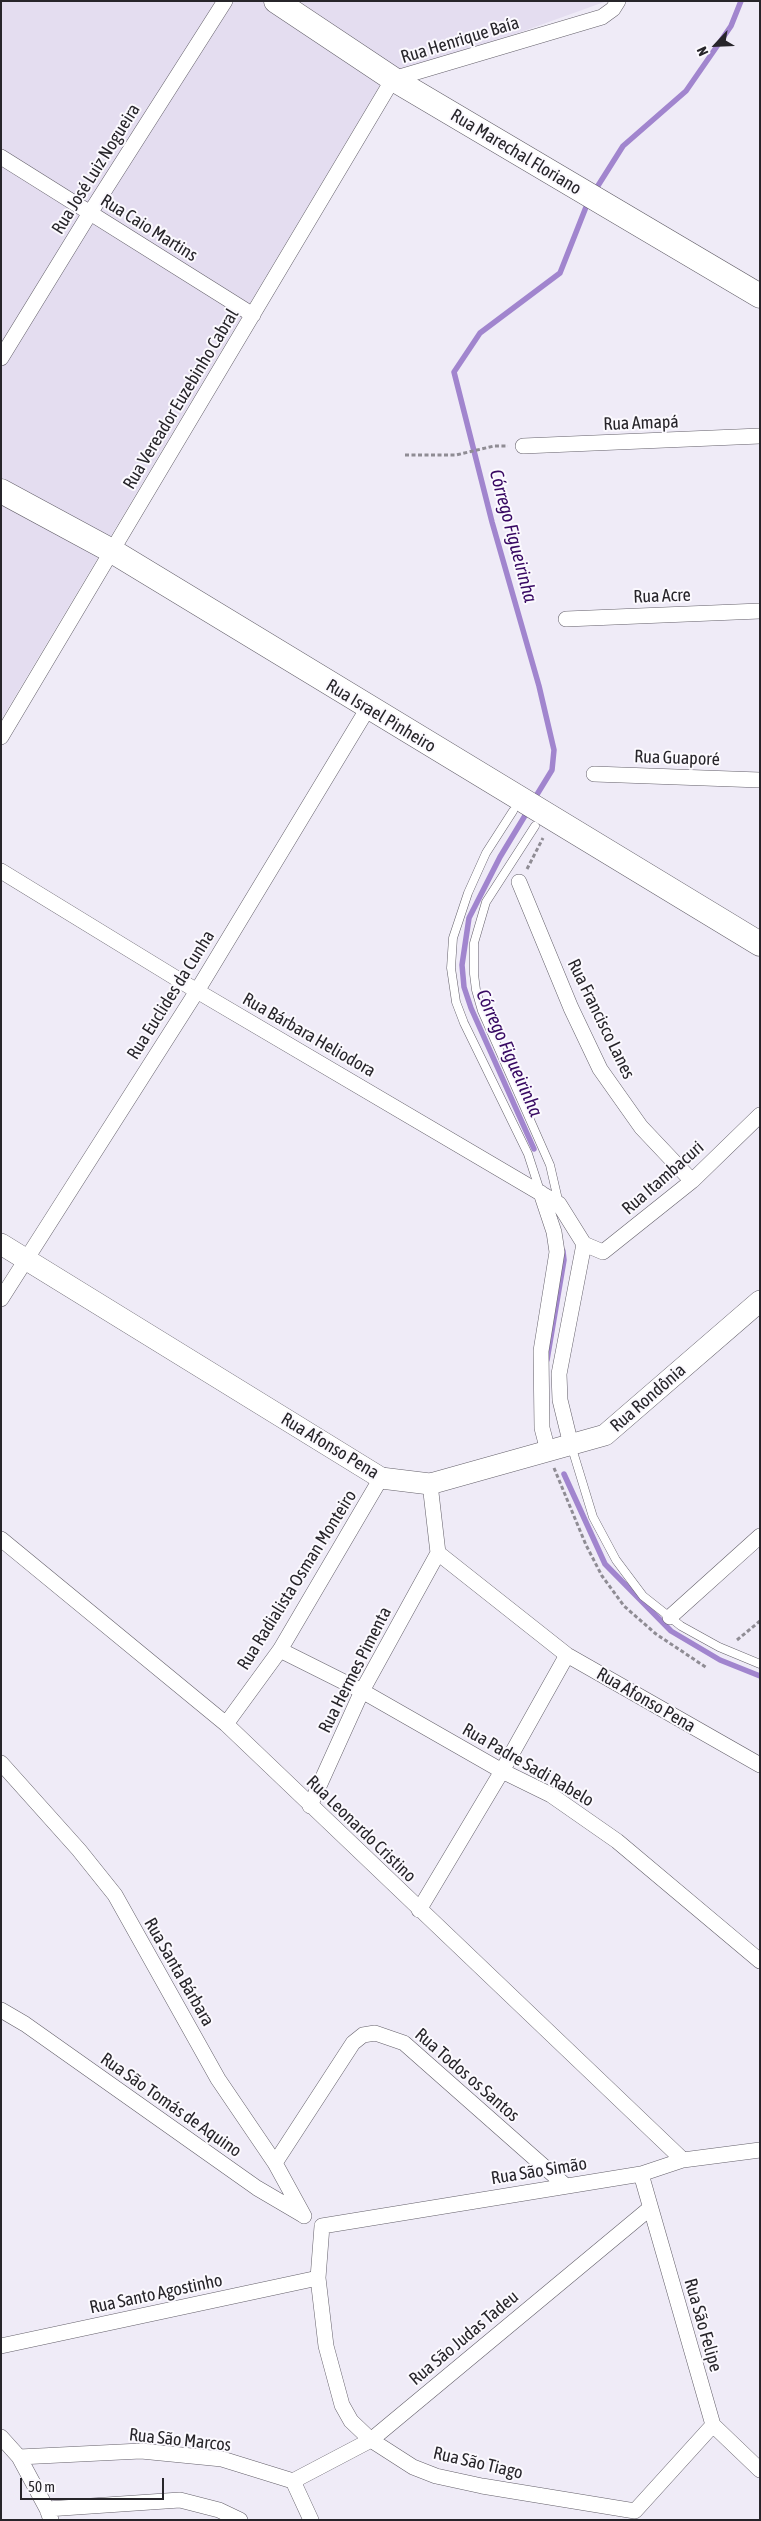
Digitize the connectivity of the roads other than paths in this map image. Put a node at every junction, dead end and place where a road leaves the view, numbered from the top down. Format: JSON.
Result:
{"nodes":[{"id":1,"x":224,"y":1,"type":"edge"},
{"id":2,"x":276,"y":1,"type":"edge"},
{"id":3,"x":618,"y":1,"type":"edge"},
{"id":4,"x":393,"y":79,"type":"junction"},
{"id":5,"x":1,"y":157,"type":"edge"},
{"id":6,"x":90,"y":213,"type":"junction"},
{"id":7,"x":760,"y":296,"type":"edge"},
{"id":8,"x":253,"y":315,"type":"junction"},
{"id":9,"x":1,"y":358,"type":"edge"},
{"id":10,"x":760,"y":436,"type":"edge"},
{"id":11,"x":523,"y":446,"type":"dead end"},
{"id":12,"x":1,"y":491,"type":"edge"},
{"id":13,"x":112,"y":551,"type":"junction"},
{"id":14,"x":760,"y":611,"type":"edge"},
{"id":15,"x":566,"y":619,"type":"dead end"},
{"id":16,"x":368,"y":708,"type":"junction"},
{"id":17,"x":1,"y":737,"type":"edge"},
{"id":18,"x":594,"y":774,"type":"dead end"},
{"id":19,"x":760,"y":780,"type":"edge"},
{"id":20,"x":513,"y":811,"type":"dead end"},
{"id":21,"x":544,"y":828,"type":"junction"},
{"id":22,"x":1,"y":871,"type":"edge"},
{"id":23,"x":519,"y":882,"type":"road end"},
{"id":24,"x":760,"y":944,"type":"edge"},
{"id":25,"x":196,"y":991,"type":"junction"},
{"id":26,"x":760,"y":1115,"type":"edge"},
{"id":27,"x":692,"y":1181,"type":"junction"},
{"id":28,"x":541,"y":1193,"type":"junction"},
{"id":29,"x":559,"y":1204,"type":"junction"},
{"id":30,"x":1,"y":1244,"type":"edge"},
{"id":31,"x":584,"y":1244,"type":"junction"},
{"id":32,"x":26,"y":1259,"type":"junction"},
{"id":33,"x":1,"y":1299,"type":"edge"},
{"id":34,"x":760,"y":1301,"type":"edge"},
{"id":35,"x":570,"y":1446,"type":"junction"},
{"id":36,"x":548,"y":1451,"type":"junction"},
{"id":37,"x":381,"y":1478,"type":"junction"},
{"id":38,"x":430,"y":1484,"type":"junction"},
{"id":39,"x":760,"y":1536,"type":"edge"},
{"id":40,"x":1,"y":1539,"type":"edge"},
{"id":41,"x":438,"y":1553,"type":"junction"},
{"id":42,"x":670,"y":1617,"type":"junction"},
{"id":43,"x":280,"y":1650,"type":"junction"},
{"id":44,"x":567,"y":1655,"type":"junction"},
{"id":45,"x":760,"y":1664,"type":"edge"},
{"id":46,"x":362,"y":1691,"type":"junction"},
{"id":47,"x":226,"y":1724,"type":"junction"},
{"id":48,"x":1,"y":1763,"type":"edge"},
{"id":49,"x":760,"y":1765,"type":"edge"},
{"id":50,"x":502,"y":1771,"type":"junction"},
{"id":51,"x":310,"y":1806,"type":"junction"},
{"id":52,"x":419,"y":1910,"type":"junction"},
{"id":53,"x":760,"y":1961,"type":"edge"},
{"id":54,"x":1,"y":2010,"type":"edge"},
{"id":55,"x":760,"y":2150,"type":"edge"},
{"id":56,"x":683,"y":2160,"type":"junction"},
{"id":57,"x":275,"y":2163,"type":"junction"},
{"id":58,"x":641,"y":2174,"type":"junction"},
{"id":59,"x":566,"y":2186,"type":"junction"},
{"id":60,"x":650,"y":2209,"type":"junction"},
{"id":61,"x":304,"y":2216,"type":"junction"},
{"id":62,"x":322,"y":2226,"type":"junction"},
{"id":63,"x":318,"y":2278,"type":"junction"},
{"id":64,"x":1,"y":2346,"type":"edge"},
{"id":65,"x":713,"y":2424,"type":"junction"},
{"id":66,"x":1,"y":2437,"type":"edge"},
{"id":67,"x":371,"y":2440,"type":"junction"},
{"id":68,"x":19,"y":2457,"type":"junction"},
{"id":69,"x":760,"y":2470,"type":"edge"},
{"id":70,"x":293,"y":2481,"type":"junction"},
{"id":71,"x":49,"y":2514,"type":"edge"},
{"id":72,"x":633,"y":2516,"type":"edge"},
{"id":73,"x":240,"y":2520,"type":"edge"},
{"id":74,"x":311,"y":2520,"type":"edge"}],
"edges":[{"from":1,"to":6,"type":"street","name":"Rua José Luiz Nogueira"},
{"from":2,"to":4,"type":"main road","name":"Rua Marechal Floriano"},
{"from":3,"to":4,"type":"street","name":"Rua Henrique Baía"},
{"from":4,"to":7,"type":"main road","name":"Rua Marechal Floriano"},
{"from":4,"to":8,"type":"street","name":"Rua Vereador Euzebinho Cabral"},
{"from":5,"to":6,"type":"street","name":"Rua Caio Martins"},
{"from":6,"to":8,"type":"street","name":"Rua Caio Martins"},
{"from":6,"to":9,"type":"street","name":"Rua José Luiz Nogueira"},
{"from":8,"to":13,"type":"street","name":"Rua Vereador Euzebinho Cabral"},
{"from":10,"to":11,"type":"street","name":"Rua Amapá"},
{"from":12,"to":13,"type":"main road","name":"Rua Israel Pinheiro"},
{"from":13,"to":16,"type":"main road","name":"Rua Israel Pinheiro"},
{"from":13,"to":17,"type":"street","name":"Rua Vereador Euzebinho Cabral"},
{"from":14,"to":15,"type":"street","name":"Rua Acre"},
{"from":16,"to":21,"type":"main road","name":"Rua Israel Pinheiro"},
{"from":16,"to":25,"type":"street","name":"Rua Euclides da Cunha"},
{"from":18,"to":19,"type":"street","name":"Rua Guaporé"},
{"from":20,"to":28,"type":"lane"},
{"from":21,"to":24,"type":"main road","name":"Rua Israel Pinheiro"},
{"from":21,"to":29,"type":"lane"},
{"from":22,"to":25,"type":"street","name":"Rua Bárbara Heliodora"},
{"from":23,"to":27,"type":"street","name":"Rua Francisco Lanes"},
{"from":25,"to":28,"type":"street","name":"Rua Bárbara Heliodora"},
{"from":25,"to":32,"type":"street","name":"Rua Euclides da Cunha"},
{"from":26,"to":27,"type":"street","name":"Rua Itambacuri"},
{"from":27,"to":31,"type":"street","name":"Rua Itambacuri"},
{"from":28,"to":29,"type":"street","name":"Rua Bárbara Heliodora"},
{"from":28,"to":36,"type":"street"},
{"from":29,"to":31,"type":"street","name":"Rua Bárbara Heliodora"},
{"from":30,"to":32,"type":"street","name":"Rua Afonso Pena"},
{"from":31,"to":35,"type":"street"},
{"from":32,"to":33,"type":"street","name":"Rua Euclides da Cunha"},
{"from":32,"to":37,"type":"street","name":"Rua Afonso Pena"},
{"from":34,"to":35,"type":"street","name":"Rua Rondônia"},
{"from":35,"to":36,"type":"street","name":"Rua Rondônia"},
{"from":35,"to":42,"type":"lane"},
{"from":36,"to":38,"type":"street","name":"Rua Rondônia"},
{"from":37,"to":38,"type":"street","name":"Rua Afonso Pena"},
{"from":37,"to":43,"type":"street","name":"Rua Radialista Osman Monteiro"},
{"from":38,"to":41,"type":"street"},
{"from":39,"to":42,"type":"street"},
{"from":40,"to":47,"type":"street","name":"Rua Leonardo Cristino"},
{"from":41,"to":44,"type":"street","name":"Rua Afonso Pena"},
{"from":41,"to":46,"type":"street","name":"Rua Hermes Pimenta"},
{"from":42,"to":45,"type":"lane"},
{"from":43,"to":46,"type":"street","name":"Rua Padre Sadi Rabelo"},
{"from":43,"to":47,"type":"street","name":"Rua Radialista Osman Monteiro"},
{"from":44,"to":49,"type":"street","name":"Rua Afonso Pena"},
{"from":44,"to":50,"type":"street"},
{"from":46,"to":50,"type":"street","name":"Rua Padre Sadi Rabelo"},
{"from":46,"to":51,"type":"street","name":"Rua Hermes Pimenta"},
{"from":47,"to":51,"type":"street","name":"Rua Leonardo Cristino"},
{"from":48,"to":57,"type":"street","name":"Rua Santa Bárbara"},
{"from":50,"to":52,"type":"street"},
{"from":50,"to":53,"type":"street","name":"Rua Padre Sadi Rabelo"},
{"from":51,"to":52,"type":"street","name":"Rua Leonardo Cristino"},
{"from":52,"to":56,"type":"street","name":"Rua Leonardo Cristino"},
{"from":54,"to":61,"type":"street","name":"Rua São Tomás de Aquino"},
{"from":55,"to":56,"type":"street","name":"Rua São Simão"},
{"from":56,"to":58,"type":"street","name":"Rua São Simão"},
{"from":57,"to":59,"type":"street","name":"Rua Todos os Santos"},
{"from":57,"to":61,"type":"street","name":"Rua Santa Bárbara"},
{"from":58,"to":59,"type":"street","name":"Rua São Simão"},
{"from":58,"to":60,"type":"street","name":"Rua São Felipe"},
{"from":59,"to":62,"type":"street","name":"Rua São Simão"},
{"from":60,"to":65,"type":"street","name":"Rua São Felipe"},
{"from":60,"to":67,"type":"street","name":"Rua São Judas Tadeu"},
{"from":61,"to":62,"type":"street","name":"Rua São Tomás de Aquino"},
{"from":62,"to":63,"type":"street","name":"Rua São Tiago"},
{"from":63,"to":64,"type":"street","name":"Rua Santo Agostinho"},
{"from":63,"to":67,"type":"street","name":"Rua São Tiago"},
{"from":65,"to":69,"type":"street","name":"Rua São Felipe"},
{"from":65,"to":72,"type":"street","name":"Rua São Tiago"},
{"from":66,"to":68,"type":"street"},
{"from":67,"to":70,"type":"street","name":"Rua São Judas Tadeu"},
{"from":67,"to":72,"type":"street","name":"Rua São Tiago"},
{"from":68,"to":70,"type":"street","name":"Rua São Marcos"},
{"from":68,"to":71,"type":"street"},
{"from":70,"to":74,"type":"street"},
{"from":71,"to":73,"type":"street"}]}
